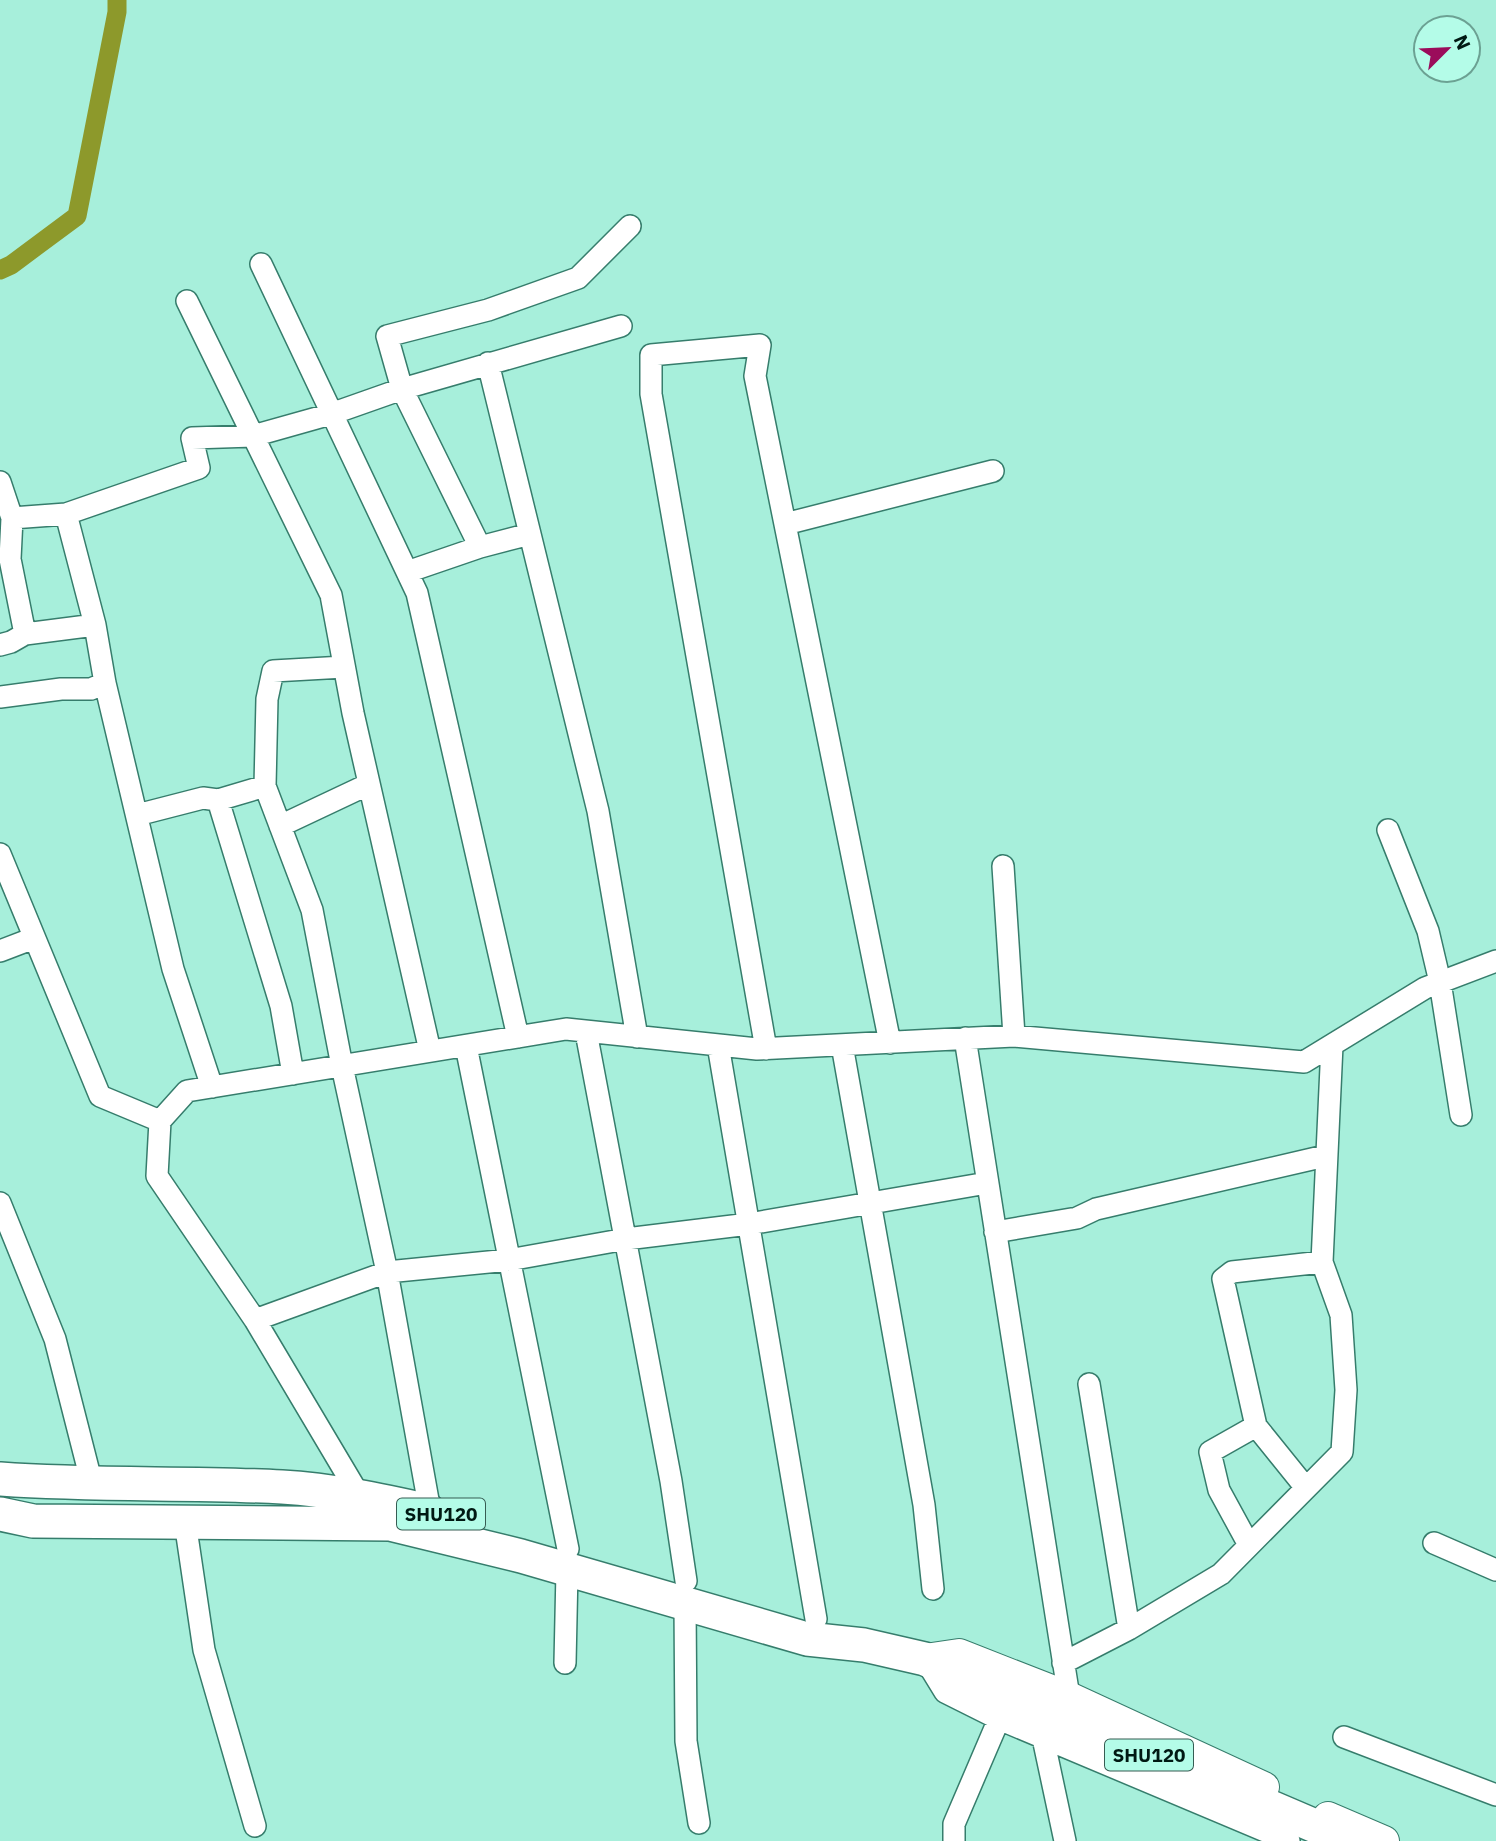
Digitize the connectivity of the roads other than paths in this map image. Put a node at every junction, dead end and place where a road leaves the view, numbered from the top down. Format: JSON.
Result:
{"nodes":[{"id":1,"x":630,"y":226,"type":"dead end"},
{"id":2,"x":261,"y":264,"type":"dead end"},
{"id":3,"x":187,"y":301,"type":"dead end"},
{"id":4,"x":621,"y":326,"type":"dead end"},
{"id":5,"x":488,"y":363,"type":"junction"},
{"id":6,"x":402,"y":389,"type":"junction"},
{"id":7,"x":331,"y":414,"type":"junction"},
{"id":8,"x":253,"y":436,"type":"junction"},
{"id":9,"x":993,"y":471,"type":"dead end"},
{"id":10,"x":0,"y":482,"type":"edge"},
{"id":11,"x":66,"y":514,"type":"junction"},
{"id":12,"x":12,"y":518,"type":"junction"},
{"id":13,"x":785,"y":524,"type":"junction"},
{"id":14,"x":530,"y":534,"type":"junction"},
{"id":15,"x":480,"y":547,"type":"junction"},
{"id":16,"x":407,"y":572,"type":"junction"},
{"id":17,"x":95,"y":625,"type":"junction"},
{"id":18,"x":25,"y":634,"type":"junction"},
{"id":19,"x":0,"y":645,"type":"edge"},
{"id":20,"x":345,"y":667,"type":"junction"},
{"id":21,"x":105,"y":683,"type":"junction"},
{"id":22,"x":0,"y":697,"type":"edge"},
{"id":23,"x":369,"y":784,"type":"junction"},
{"id":24,"x":265,"y":786,"type":"junction"},
{"id":25,"x":218,"y":800,"type":"junction"},
{"id":26,"x":136,"y":815,"type":"junction"},
{"id":27,"x":280,"y":826,"type":"junction"},
{"id":28,"x":1388,"y":830,"type":"dead end"},
{"id":29,"x":0,"y":856,"type":"edge"},
{"id":30,"x":1003,"y":866,"type":"dead end"},
{"id":31,"x":34,"y":938,"type":"junction"},
{"id":32,"x":0,"y":951,"type":"edge"},
{"id":33,"x":1496,"y":961,"type":"edge"},
{"id":34,"x":1440,"y":982,"type":"junction"},
{"id":35,"x":586,"y":1032,"type":"junction"},
{"id":36,"x":1014,"y":1036,"type":"junction"},
{"id":37,"x":517,"y":1037,"type":"junction"},
{"id":38,"x":638,"y":1037,"type":"junction"},
{"id":39,"x":965,"y":1038,"type":"junction"},
{"id":40,"x":890,"y":1043,"type":"junction"},
{"id":41,"x":718,"y":1045,"type":"junction"},
{"id":42,"x":842,"y":1045,"type":"junction"},
{"id":43,"x":1332,"y":1045,"type":"junction"},
{"id":44,"x":466,"y":1046,"type":"junction"},
{"id":45,"x":766,"y":1049,"type":"junction"},
{"id":46,"x":430,"y":1051,"type":"junction"},
{"id":47,"x":342,"y":1066,"type":"junction"},
{"id":48,"x":293,"y":1074,"type":"junction"},
{"id":49,"x":212,"y":1087,"type":"junction"},
{"id":50,"x":1461,"y":1115,"type":"dead end"},
{"id":51,"x":160,"y":1121,"type":"junction"},
{"id":52,"x":1325,"y":1156,"type":"junction"},
{"id":53,"x":988,"y":1183,"type":"junction"},
{"id":54,"x":0,"y":1203,"type":"edge"},
{"id":55,"x":870,"y":1204,"type":"junction"},
{"id":56,"x":749,"y":1224,"type":"junction"},
{"id":57,"x":995,"y":1232,"type":"junction"},
{"id":58,"x":626,"y":1238,"type":"junction"},
{"id":59,"x":509,"y":1260,"type":"junction"},
{"id":60,"x":1322,"y":1262,"type":"junction"},
{"id":61,"x":387,"y":1272,"type":"junction"},
{"id":62,"x":255,"y":1320,"type":"junction"},
{"id":63,"x":1089,"y":1384,"type":"dead end"},
{"id":64,"x":1256,"y":1426,"type":"junction"},
{"id":65,"x":0,"y":1479,"type":"edge"},
{"id":66,"x":92,"y":1484,"type":"junction"},
{"id":67,"x":1306,"y":1488,"type":"junction"},
{"id":68,"x":359,"y":1495,"type":"junction"},
{"id":69,"x":430,"y":1511,"type":"junction"},
{"id":70,"x":0,"y":1514,"type":"edge"},
{"id":71,"x":185,"y":1522,"type":"junction"},
{"id":72,"x":1434,"y":1543,"type":"dead end"},
{"id":73,"x":1249,"y":1545,"type":"junction"},
{"id":74,"x":568,"y":1560,"type":"junction"},
{"id":75,"x":1496,"y":1570,"type":"edge"},
{"id":76,"x":933,"y":1589,"type":"dead end"},
{"id":77,"x":686,"y":1592,"type":"junction"},
{"id":78,"x":816,"y":1619,"type":"junction"},
{"id":79,"x":1129,"y":1629,"type":"junction"},
{"id":80,"x":864,"y":1645,"type":"junction"},
{"id":81,"x":565,"y":1663,"type":"dead end"},
{"id":82,"x":1063,"y":1663,"type":"junction"},
{"id":83,"x":936,"y":1664,"type":"junction"},
{"id":84,"x":1069,"y":1696,"type":"junction"},
{"id":85,"x":999,"y":1719,"type":"junction"},
{"id":86,"x":1344,"y":1737,"type":"dead end"},
{"id":87,"x":1043,"y":1738,"type":"junction"},
{"id":88,"x":1496,"y":1795,"type":"edge"},
{"id":89,"x":699,"y":1823,"type":"dead end"},
{"id":90,"x":255,"y":1826,"type":"dead end"},
{"id":91,"x":954,"y":1841,"type":"edge"},
{"id":92,"x":1065,"y":1841,"type":"edge"},
{"id":93,"x":1289,"y":1841,"type":"edge"},
{"id":94,"x":1350,"y":1841,"type":"edge"},
{"id":95,"x":1384,"y":1841,"type":"edge"}],
"edges":[{"from":1,"to":6,"type":"street"},
{"from":2,"to":7,"type":"street"},
{"from":3,"to":8,"type":"street"},
{"from":4,"to":5,"type":"street"},
{"from":5,"to":6,"type":"street"},
{"from":5,"to":14,"type":"street"},
{"from":6,"to":7,"type":"street"},
{"from":6,"to":15,"type":"street"},
{"from":7,"to":8,"type":"street"},
{"from":7,"to":16,"type":"street"},
{"from":8,"to":11,"type":"street"},
{"from":8,"to":20,"type":"street"},
{"from":9,"to":13,"type":"street"},
{"from":10,"to":12,"type":"street"},
{"from":11,"to":12,"type":"street"},
{"from":11,"to":17,"type":"street"},
{"from":12,"to":18,"type":"street"},
{"from":13,"to":40,"type":"street"},
{"from":13,"to":45,"type":"street"},
{"from":14,"to":15,"type":"street"},
{"from":14,"to":38,"type":"street"},
{"from":15,"to":16,"type":"street"},
{"from":16,"to":37,"type":"street"},
{"from":17,"to":18,"type":"street"},
{"from":17,"to":21,"type":"street"},
{"from":18,"to":19,"type":"street"},
{"from":20,"to":23,"type":"street"},
{"from":20,"to":24,"type":"street"},
{"from":21,"to":22,"type":"street"},
{"from":21,"to":26,"type":"street"},
{"from":23,"to":27,"type":"street"},
{"from":23,"to":46,"type":"street"},
{"from":24,"to":25,"type":"street"},
{"from":24,"to":27,"type":"street"},
{"from":25,"to":26,"type":"street"},
{"from":25,"to":48,"type":"street"},
{"from":26,"to":49,"type":"street"},
{"from":27,"to":47,"type":"street"},
{"from":28,"to":34,"type":"street"},
{"from":29,"to":31,"type":"street"},
{"from":30,"to":36,"type":"street"},
{"from":31,"to":32,"type":"street"},
{"from":31,"to":51,"type":"street"},
{"from":33,"to":34,"type":"street"},
{"from":34,"to":43,"type":"street"},
{"from":34,"to":50,"type":"street"},
{"from":35,"to":37,"type":"street"},
{"from":35,"to":38,"type":"street"},
{"from":35,"to":58,"type":"street"},
{"from":36,"to":39,"type":"street"},
{"from":36,"to":43,"type":"street"},
{"from":37,"to":44,"type":"street"},
{"from":38,"to":41,"type":"street"},
{"from":39,"to":40,"type":"street"},
{"from":39,"to":53,"type":"street"},
{"from":40,"to":42,"type":"street"},
{"from":41,"to":45,"type":"street"},
{"from":41,"to":56,"type":"street"},
{"from":42,"to":45,"type":"street"},
{"from":42,"to":55,"type":"street"},
{"from":43,"to":52,"type":"street"},
{"from":44,"to":46,"type":"street"},
{"from":44,"to":59,"type":"street"},
{"from":46,"to":47,"type":"street"},
{"from":47,"to":48,"type":"street"},
{"from":47,"to":61,"type":"street"},
{"from":48,"to":49,"type":"street"},
{"from":49,"to":51,"type":"street"},
{"from":51,"to":62,"type":"street"},
{"from":52,"to":57,"type":"street"},
{"from":52,"to":60,"type":"street"},
{"from":53,"to":55,"type":"street"},
{"from":53,"to":57,"type":"street"},
{"from":54,"to":66,"type":"street"},
{"from":55,"to":56,"type":"street"},
{"from":55,"to":76,"type":"street"},
{"from":56,"to":58,"type":"street"},
{"from":56,"to":78,"type":"street"},
{"from":57,"to":82,"type":"street"},
{"from":58,"to":59,"type":"street"},
{"from":58,"to":77,"type":"street"},
{"from":59,"to":61,"type":"street"},
{"from":59,"to":74,"type":"street"},
{"from":60,"to":64,"type":"street"},
{"from":60,"to":67,"type":"street"},
{"from":61,"to":62,"type":"street"},
{"from":61,"to":69,"type":"street"},
{"from":62,"to":68,"type":"street"},
{"from":63,"to":79,"type":"street"},
{"from":64,"to":67,"type":"street"},
{"from":64,"to":73,"type":"street"},
{"from":65,"to":66,"type":"main road","number":"SHU120"},
{"from":66,"to":68,"type":"main road","number":"SHU120"},
{"from":67,"to":73,"type":"street"},
{"from":68,"to":69,"type":"main road","number":"SHU120"},
{"from":69,"to":74,"type":"main road","number":"SHU120"},
{"from":70,"to":71,"type":"main road"},
{"from":71,"to":74,"type":"main road"},
{"from":71,"to":90,"type":"street"},
{"from":72,"to":75,"type":"street"},
{"from":73,"to":79,"type":"street"},
{"from":74,"to":77,"type":"main road","number":"SHU120"},
{"from":74,"to":81,"type":"street"},
{"from":77,"to":78,"type":"main road","number":"SHU120"},
{"from":77,"to":80,"type":"main road"},
{"from":77,"to":89,"type":"street"},
{"from":78,"to":80,"type":"main road","number":"SHU120"},
{"from":79,"to":82,"type":"street"},
{"from":80,"to":83,"type":"main road","number":"SHU120"},
{"from":82,"to":84,"type":"street"},
{"from":83,"to":84,"type":"street","number":"SHU120"},
{"from":83,"to":85,"type":"street"},
{"from":83,"to":94,"type":"main road","number":"SHU120"},
{"from":84,"to":95,"type":"street","number":"SHU120"},
{"from":85,"to":87,"type":"street"},
{"from":85,"to":91,"type":"street"},
{"from":86,"to":88,"type":"street"},
{"from":87,"to":92,"type":"street"},
{"from":87,"to":93,"type":"street"}]}
